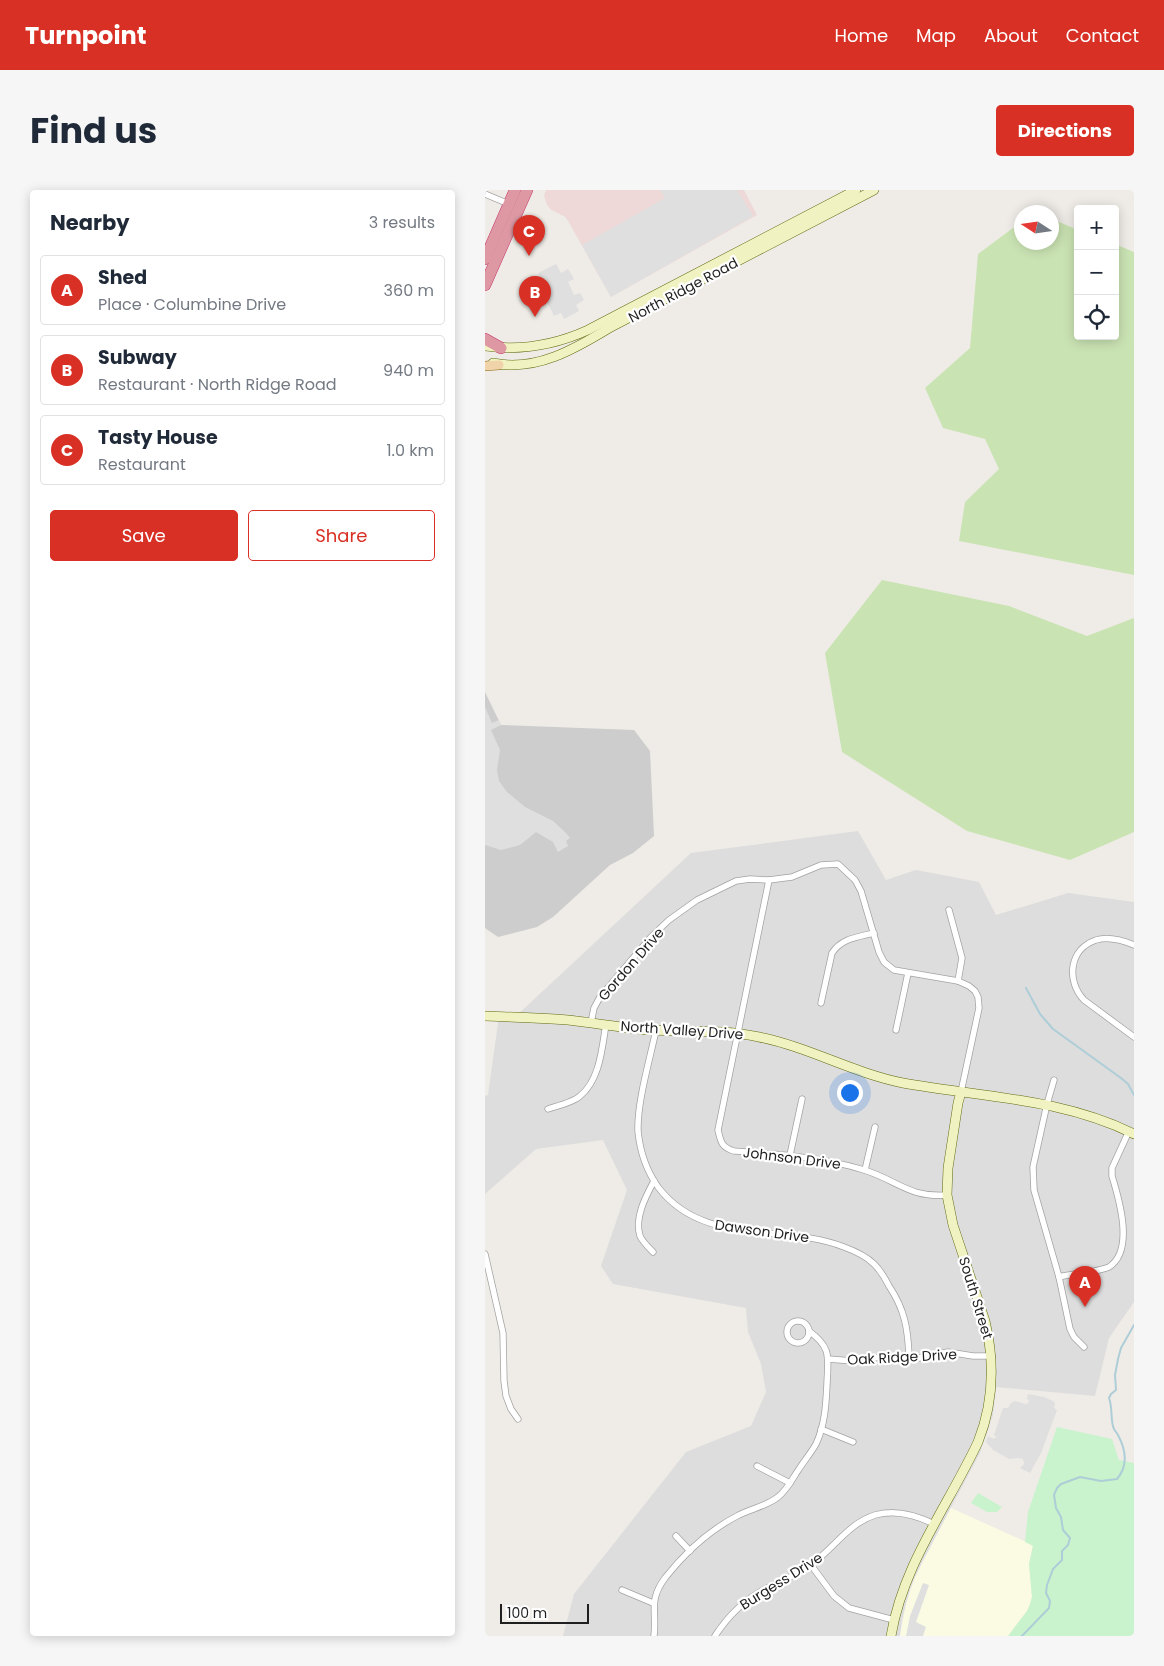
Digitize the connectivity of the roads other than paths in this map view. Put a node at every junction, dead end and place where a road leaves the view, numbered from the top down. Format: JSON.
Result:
{"nodes":[{"id":1,"x":515,"y":190,"type":"edge"},
{"id":2,"x":527,"y":190,"type":"edge"},
{"id":3,"x":856,"y":190,"type":"edge"},
{"id":4,"x":873,"y":190,"type":"edge"},
{"id":5,"x":485,"y":194,"type":"edge"},
{"id":6,"x":509,"y":204,"type":"junction"},
{"id":7,"x":485,"y":259,"type":"edge"},
{"id":8,"x":485,"y":285,"type":"edge"},
{"id":9,"x":485,"y":339,"type":"edge"},
{"id":10,"x":485,"y":346,"type":"edge"},
{"id":11,"x":501,"y":348,"type":"junction"},
{"id":12,"x":485,"y":362,"type":"edge"},
{"id":13,"x":499,"y":364,"type":"junction"},
{"id":14,"x":485,"y":366,"type":"edge"},
{"id":15,"x":769,"y":880,"type":"junction"},
{"id":16,"x":949,"y":910,"type":"dead end"},
{"id":17,"x":874,"y":933,"type":"junction"},
{"id":18,"x":1134,"y":945,"type":"edge"},
{"id":19,"x":908,"y":973,"type":"junction"},
{"id":20,"x":957,"y":981,"type":"junction"},
{"id":21,"x":821,"y":1003,"type":"dead end"},
{"id":22,"x":485,"y":1016,"type":"edge"},
{"id":23,"x":591,"y":1023,"type":"junction"},
{"id":24,"x":606,"y":1024,"type":"junction"},
{"id":25,"x":656,"y":1030,"type":"junction"},
{"id":26,"x":896,"y":1030,"type":"dead end"},
{"id":27,"x":738,"y":1033,"type":"junction"},
{"id":28,"x":1134,"y":1037,"type":"edge"},
{"id":29,"x":1054,"y":1080,"type":"dead end"},
{"id":30,"x":961,"y":1092,"type":"junction"},
{"id":31,"x":802,"y":1099,"type":"dead end"},
{"id":32,"x":1047,"y":1104,"type":"junction"},
{"id":33,"x":548,"y":1109,"type":"dead end"},
{"id":34,"x":875,"y":1126,"type":"dead end"},
{"id":35,"x":1132,"y":1132,"type":"edge"},
{"id":36,"x":790,"y":1156,"type":"junction"},
{"id":37,"x":865,"y":1170,"type":"junction"},
{"id":38,"x":654,"y":1181,"type":"junction"},
{"id":39,"x":947,"y":1195,"type":"junction"},
{"id":40,"x":653,"y":1252,"type":"dead end"},
{"id":41,"x":485,"y":1254,"type":"edge"},
{"id":42,"x":1059,"y":1277,"type":"junction"},
{"id":43,"x":809,"y":1331,"type":"dead end"},
{"id":44,"x":1084,"y":1346,"type":"dead end"},
{"id":45,"x":992,"y":1356,"type":"junction"},
{"id":46,"x":909,"y":1358,"type":"junction"},
{"id":47,"x":828,"y":1359,"type":"junction"},
{"id":48,"x":518,"y":1419,"type":"dead end"},
{"id":49,"x":821,"y":1429,"type":"junction"},
{"id":50,"x":853,"y":1442,"type":"dead end"},
{"id":51,"x":757,"y":1466,"type":"dead end"},
{"id":52,"x":790,"y":1483,"type":"junction"},
{"id":53,"x":934,"y":1524,"type":"junction"},
{"id":54,"x":676,"y":1536,"type":"dead end"},
{"id":55,"x":690,"y":1551,"type":"junction"},
{"id":56,"x":811,"y":1565,"type":"junction"},
{"id":57,"x":622,"y":1590,"type":"dead end"},
{"id":58,"x":653,"y":1603,"type":"junction"},
{"id":59,"x":894,"y":1620,"type":"junction"},
{"id":60,"x":654,"y":1636,"type":"edge"},
{"id":61,"x":715,"y":1636,"type":"edge"},
{"id":62,"x":891,"y":1636,"type":"edge"}],
"edges":[{"from":1,"to":6,"type":"highway"},
{"from":2,"to":8,"type":"highway"},
{"from":3,"to":11,"type":"street","name":"North Ridge Road"},
{"from":4,"to":13,"type":"street","name":"North Ridge Road"},
{"from":5,"to":6,"type":"street"},
{"from":6,"to":7,"type":"highway"},
{"from":9,"to":11,"type":"highway"},
{"from":10,"to":11,"type":"street","name":"North Ridge Road"},
{"from":12,"to":13,"type":"street","name":"North Ridge Road"},
{"from":13,"to":14,"type":"main road"},
{"from":15,"to":17,"type":"street","name":"Gordon Drive"},
{"from":15,"to":23,"type":"street","name":"Gordon Drive"},
{"from":15,"to":27,"type":"street","name":"Johnson Drive"},
{"from":16,"to":20,"type":"street"},
{"from":17,"to":19,"type":"street","name":"Gordon Drive"},
{"from":17,"to":21,"type":"street"},
{"from":18,"to":28,"type":"street"},
{"from":19,"to":20,"type":"street","name":"Gordon Drive"},
{"from":19,"to":26,"type":"street"},
{"from":20,"to":30,"type":"street","name":"Gordon Drive"},
{"from":22,"to":23,"type":"street","name":"North Valley Drive"},
{"from":23,"to":24,"type":"street","name":"North Valley Drive"},
{"from":24,"to":25,"type":"street","name":"North Valley Drive"},
{"from":24,"to":33,"type":"street"},
{"from":25,"to":27,"type":"street","name":"North Valley Drive"},
{"from":25,"to":38,"type":"street","name":"Dawson Drive"},
{"from":27,"to":30,"type":"street","name":"North Valley Drive"},
{"from":27,"to":36,"type":"street","name":"Johnson Drive"},
{"from":29,"to":32,"type":"street"},
{"from":30,"to":32,"type":"street","name":"North Valley Drive"},
{"from":30,"to":39,"type":"street","name":"South Street"},
{"from":31,"to":36,"type":"street"},
{"from":32,"to":35,"type":"street","name":"North Valley Drive"},
{"from":32,"to":42,"type":"street"},
{"from":34,"to":37,"type":"street"},
{"from":35,"to":42,"type":"street"},
{"from":36,"to":37,"type":"street","name":"Johnson Drive"},
{"from":37,"to":39,"type":"street","name":"Johnson Drive"},
{"from":38,"to":40,"type":"street"},
{"from":38,"to":46,"type":"street","name":"Dawson Drive"},
{"from":39,"to":45,"type":"street","name":"South Street"},
{"from":41,"to":48,"type":"street"},
{"from":42,"to":44,"type":"street"},
{"from":43,"to":47,"type":"street"},
{"from":45,"to":46,"type":"street","name":"Oak Ridge Drive"},
{"from":45,"to":53,"type":"street","name":"South Street"},
{"from":46,"to":47,"type":"street","name":"Oak Ridge Drive"},
{"from":47,"to":49,"type":"street","name":"Oak Ridge Drive"},
{"from":49,"to":50,"type":"street"},
{"from":49,"to":52,"type":"street","name":"Oak Ridge Drive"},
{"from":51,"to":52,"type":"street"},
{"from":52,"to":55,"type":"street","name":"Oak Ridge Drive"},
{"from":53,"to":56,"type":"street","name":"Burgess Drive"},
{"from":53,"to":59,"type":"street","name":"South Street"},
{"from":54,"to":55,"type":"street"},
{"from":55,"to":58,"type":"street","name":"Oak Ridge Drive"},
{"from":56,"to":59,"type":"street"},
{"from":56,"to":61,"type":"street","name":"Burgess Drive"},
{"from":57,"to":58,"type":"street"},
{"from":58,"to":60,"type":"street","name":"Oak Ridge Drive"},
{"from":59,"to":62,"type":"street","name":"South Street"}]}
